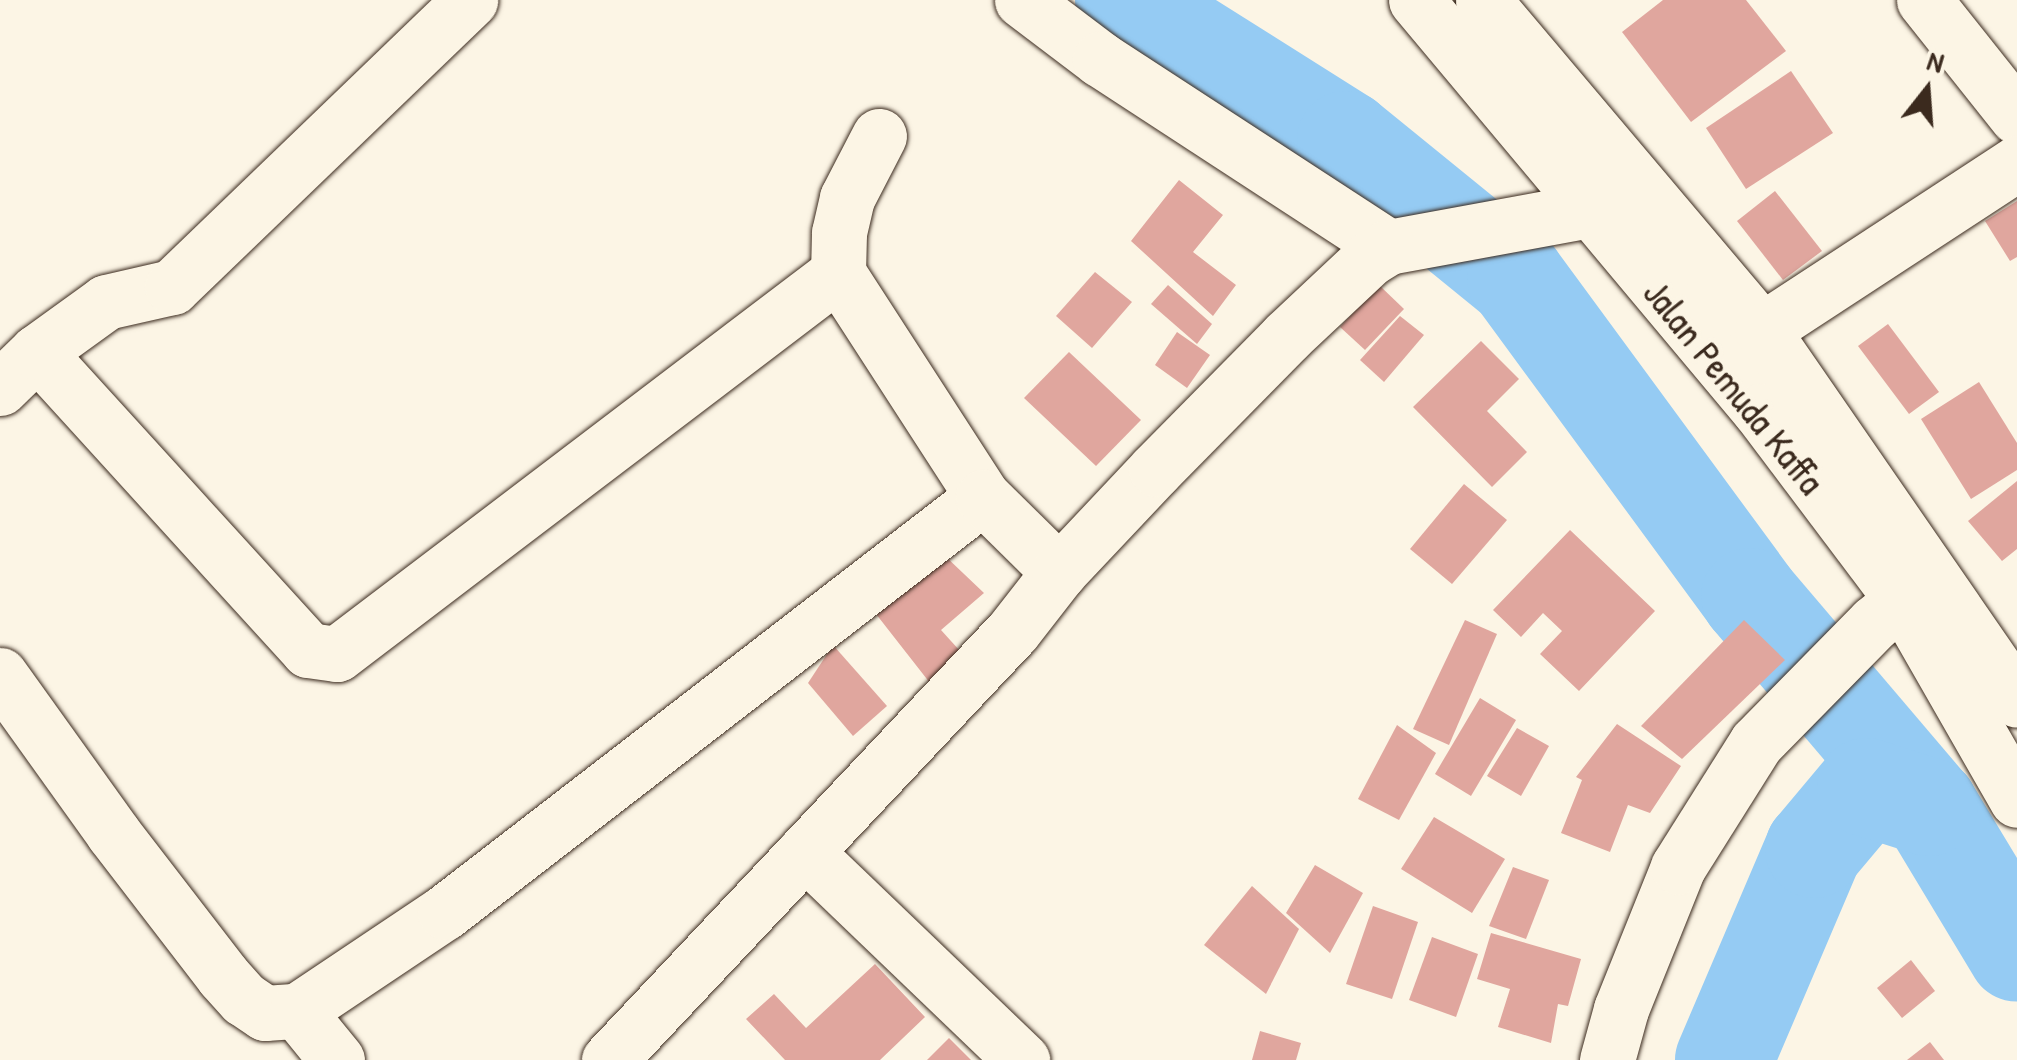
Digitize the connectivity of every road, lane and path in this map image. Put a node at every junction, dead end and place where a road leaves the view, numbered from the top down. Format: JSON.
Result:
{"nodes":[{"id":1,"x":470,"y":0,"type":"edge"},
{"id":2,"x":1022,"y":0,"type":"edge"},
{"id":3,"x":1416,"y":0,"type":"edge"},
{"id":4,"x":1483,"y":0,"type":"edge"},
{"id":5,"x":1924,"y":0,"type":"edge"},
{"id":6,"x":2017,"y":117,"type":"edge"},
{"id":7,"x":878,"y":136,"type":"dead end"},
{"id":8,"x":2017,"y":163,"type":"edge"},
{"id":9,"x":1588,"y":210,"type":"junction"},
{"id":10,"x":1400,"y":245,"type":"junction"},
{"id":11,"x":838,"y":273,"type":"junction"},
{"id":12,"x":1762,"y":330,"type":"junction"},
{"id":13,"x":19,"y":370,"type":"edge"},
{"id":14,"x":983,"y":496,"type":"junction"},
{"id":15,"x":1059,"y":572,"type":"junction"},
{"id":16,"x":1903,"y":600,"type":"junction"},
{"id":17,"x":0,"y":675,"type":"edge"},
{"id":18,"x":2017,"y":699,"type":"edge"},
{"id":19,"x":2017,"y":800,"type":"edge"},
{"id":20,"x":805,"y":852,"type":"junction"},
{"id":21,"x":297,"y":1011,"type":"junction"},
{"id":22,"x":337,"y":1060,"type":"edge"},
{"id":23,"x":609,"y":1060,"type":"edge"},
{"id":24,"x":1022,"y":1060,"type":"edge"},
{"id":25,"x":1607,"y":1060,"type":"edge"}],
"edges":[{"from":1,"to":13,"type":"main road"},
{"from":2,"to":10,"type":"main road"},
{"from":3,"to":9,"type":"main road","name":"Jalan Pemuda Kaffa"},
{"from":4,"to":12,"type":"main road","name":"Jalan Pemuda Kaffa"},
{"from":5,"to":6,"type":"main road"},
{"from":7,"to":11,"type":"main road"},
{"from":8,"to":12,"type":"main road"},
{"from":9,"to":10,"type":"main road"},
{"from":9,"to":16,"type":"main road","name":"Jalan Pemuda Kaffa"},
{"from":10,"to":15,"type":"main road"},
{"from":11,"to":13,"type":"main road"},
{"from":11,"to":14,"type":"main road"},
{"from":12,"to":16,"type":"main road","name":"Jalan Pemuda Kaffa"},
{"from":14,"to":15,"type":"main road"},
{"from":14,"to":21,"type":"main road"},
{"from":15,"to":20,"type":"main road"},
{"from":16,"to":18,"type":"main road","name":"Jalan Pemuda Kaffa"},
{"from":16,"to":19,"type":"main road","name":"Jalan Pemuda Kaffa"},
{"from":16,"to":25,"type":"main road"},
{"from":17,"to":21,"type":"main road"},
{"from":20,"to":23,"type":"main road"},
{"from":20,"to":24,"type":"main road"},
{"from":21,"to":22,"type":"main road"}]}
